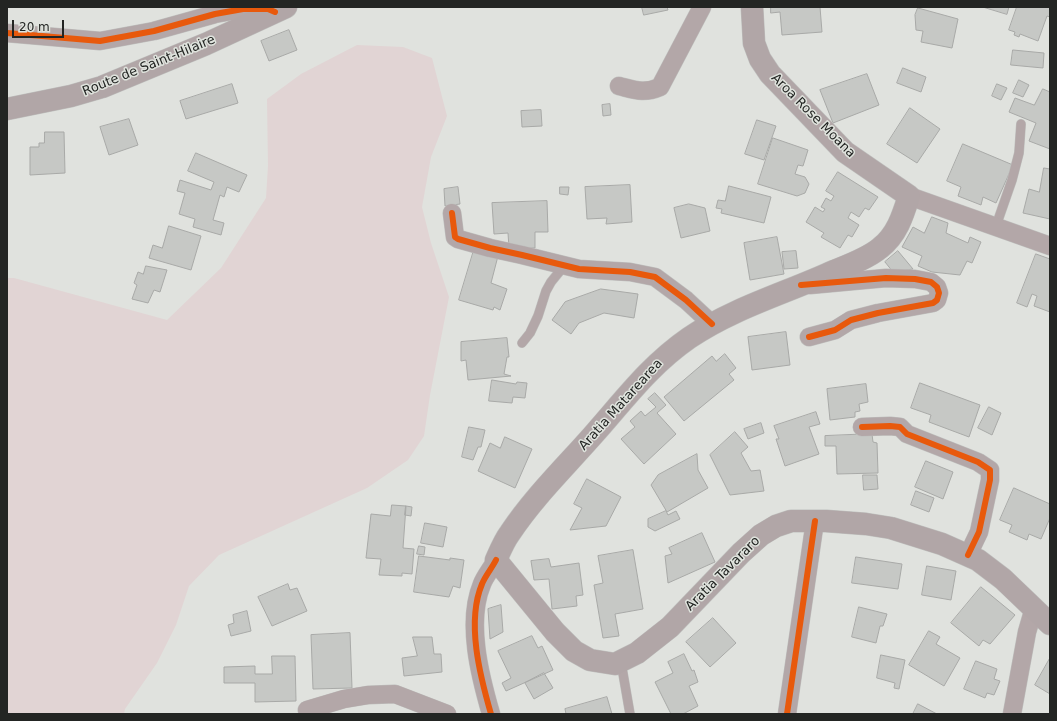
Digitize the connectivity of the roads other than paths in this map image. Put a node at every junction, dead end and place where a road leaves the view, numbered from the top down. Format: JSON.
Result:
{"nodes":[{"id":1,"x":702,"y":7,"type":"edge"},
{"id":2,"x":752,"y":7,"type":"edge"},
{"id":3,"x":280,"y":10,"type":"edge"},
{"id":4,"x":7,"y":33,"type":"edge"},
{"id":5,"x":619,"y":86,"type":"dead end"},
{"id":6,"x":7,"y":109,"type":"edge"},
{"id":7,"x":1021,"y":124,"type":"dead end"},
{"id":8,"x":909,"y":196,"type":"junction"},
{"id":9,"x":452,"y":213,"type":"dead end"},
{"id":10,"x":996,"y":226,"type":"junction"},
{"id":11,"x":1050,"y":246,"type":"edge"},
{"id":12,"x":564,"y":266,"type":"junction"},
{"id":13,"x":801,"y":285,"type":"junction"},
{"id":14,"x":712,"y":324,"type":"junction"},
{"id":15,"x":809,"y":337,"type":"dead end"},
{"id":16,"x":522,"y":343,"type":"dead end"},
{"id":17,"x":862,"y":427,"type":"dead end"},
{"id":18,"x":815,"y":521,"type":"junction"},
{"id":19,"x":968,"y":555,"type":"junction"},
{"id":20,"x":496,"y":560,"type":"junction"},
{"id":21,"x":1034,"y":608,"type":"junction"},
{"id":22,"x":1050,"y":624,"type":"edge"},
{"id":23,"x":621,"y":662,"type":"junction"},
{"id":24,"x":307,"y":710,"type":"dead end"},
{"id":25,"x":447,"y":714,"type":"edge"},
{"id":26,"x":491,"y":714,"type":"edge"},
{"id":27,"x":630,"y":714,"type":"edge"},
{"id":28,"x":787,"y":714,"type":"edge"},
{"id":29,"x":1012,"y":714,"type":"edge"}],
"edges":[{"from":1,"to":5,"type":"street"},
{"from":2,"to":8,"type":"main road","name":"Aroa Rose Moana"},
{"from":3,"to":4,"type":"street"},
{"from":3,"to":6,"type":"main road","name":"Route de Saint-Hilaire"},
{"from":7,"to":10,"type":"lane"},
{"from":8,"to":10,"type":"street","name":"Aroa Rose Moana"},
{"from":8,"to":13,"type":"main road","name":"Aratia Matarearea"},
{"from":9,"to":12,"type":"street"},
{"from":10,"to":11,"type":"street","name":"Aroa Rose Moana"},
{"from":12,"to":14,"type":"street"},
{"from":12,"to":16,"type":"lane"},
{"from":13,"to":14,"type":"main road","name":"Aratia Matarearea"},
{"from":13,"to":15,"type":"street"},
{"from":14,"to":20,"type":"main road","name":"Aratia Matarearea"},
{"from":17,"to":19,"type":"street"},
{"from":18,"to":19,"type":"main road","name":"Aratia Tavararo"},
{"from":18,"to":23,"type":"main road","name":"Aratia Tavararo"},
{"from":18,"to":28,"type":"street"},
{"from":19,"to":21,"type":"main road","name":"Aratia Tavararo"},
{"from":20,"to":23,"type":"main road"},
{"from":20,"to":26,"type":"street"},
{"from":21,"to":22,"type":"main road","name":"Aratia Tavararo"},
{"from":21,"to":29,"type":"street"},
{"from":23,"to":27,"type":"lane"},
{"from":24,"to":25,"type":"street"}]}
